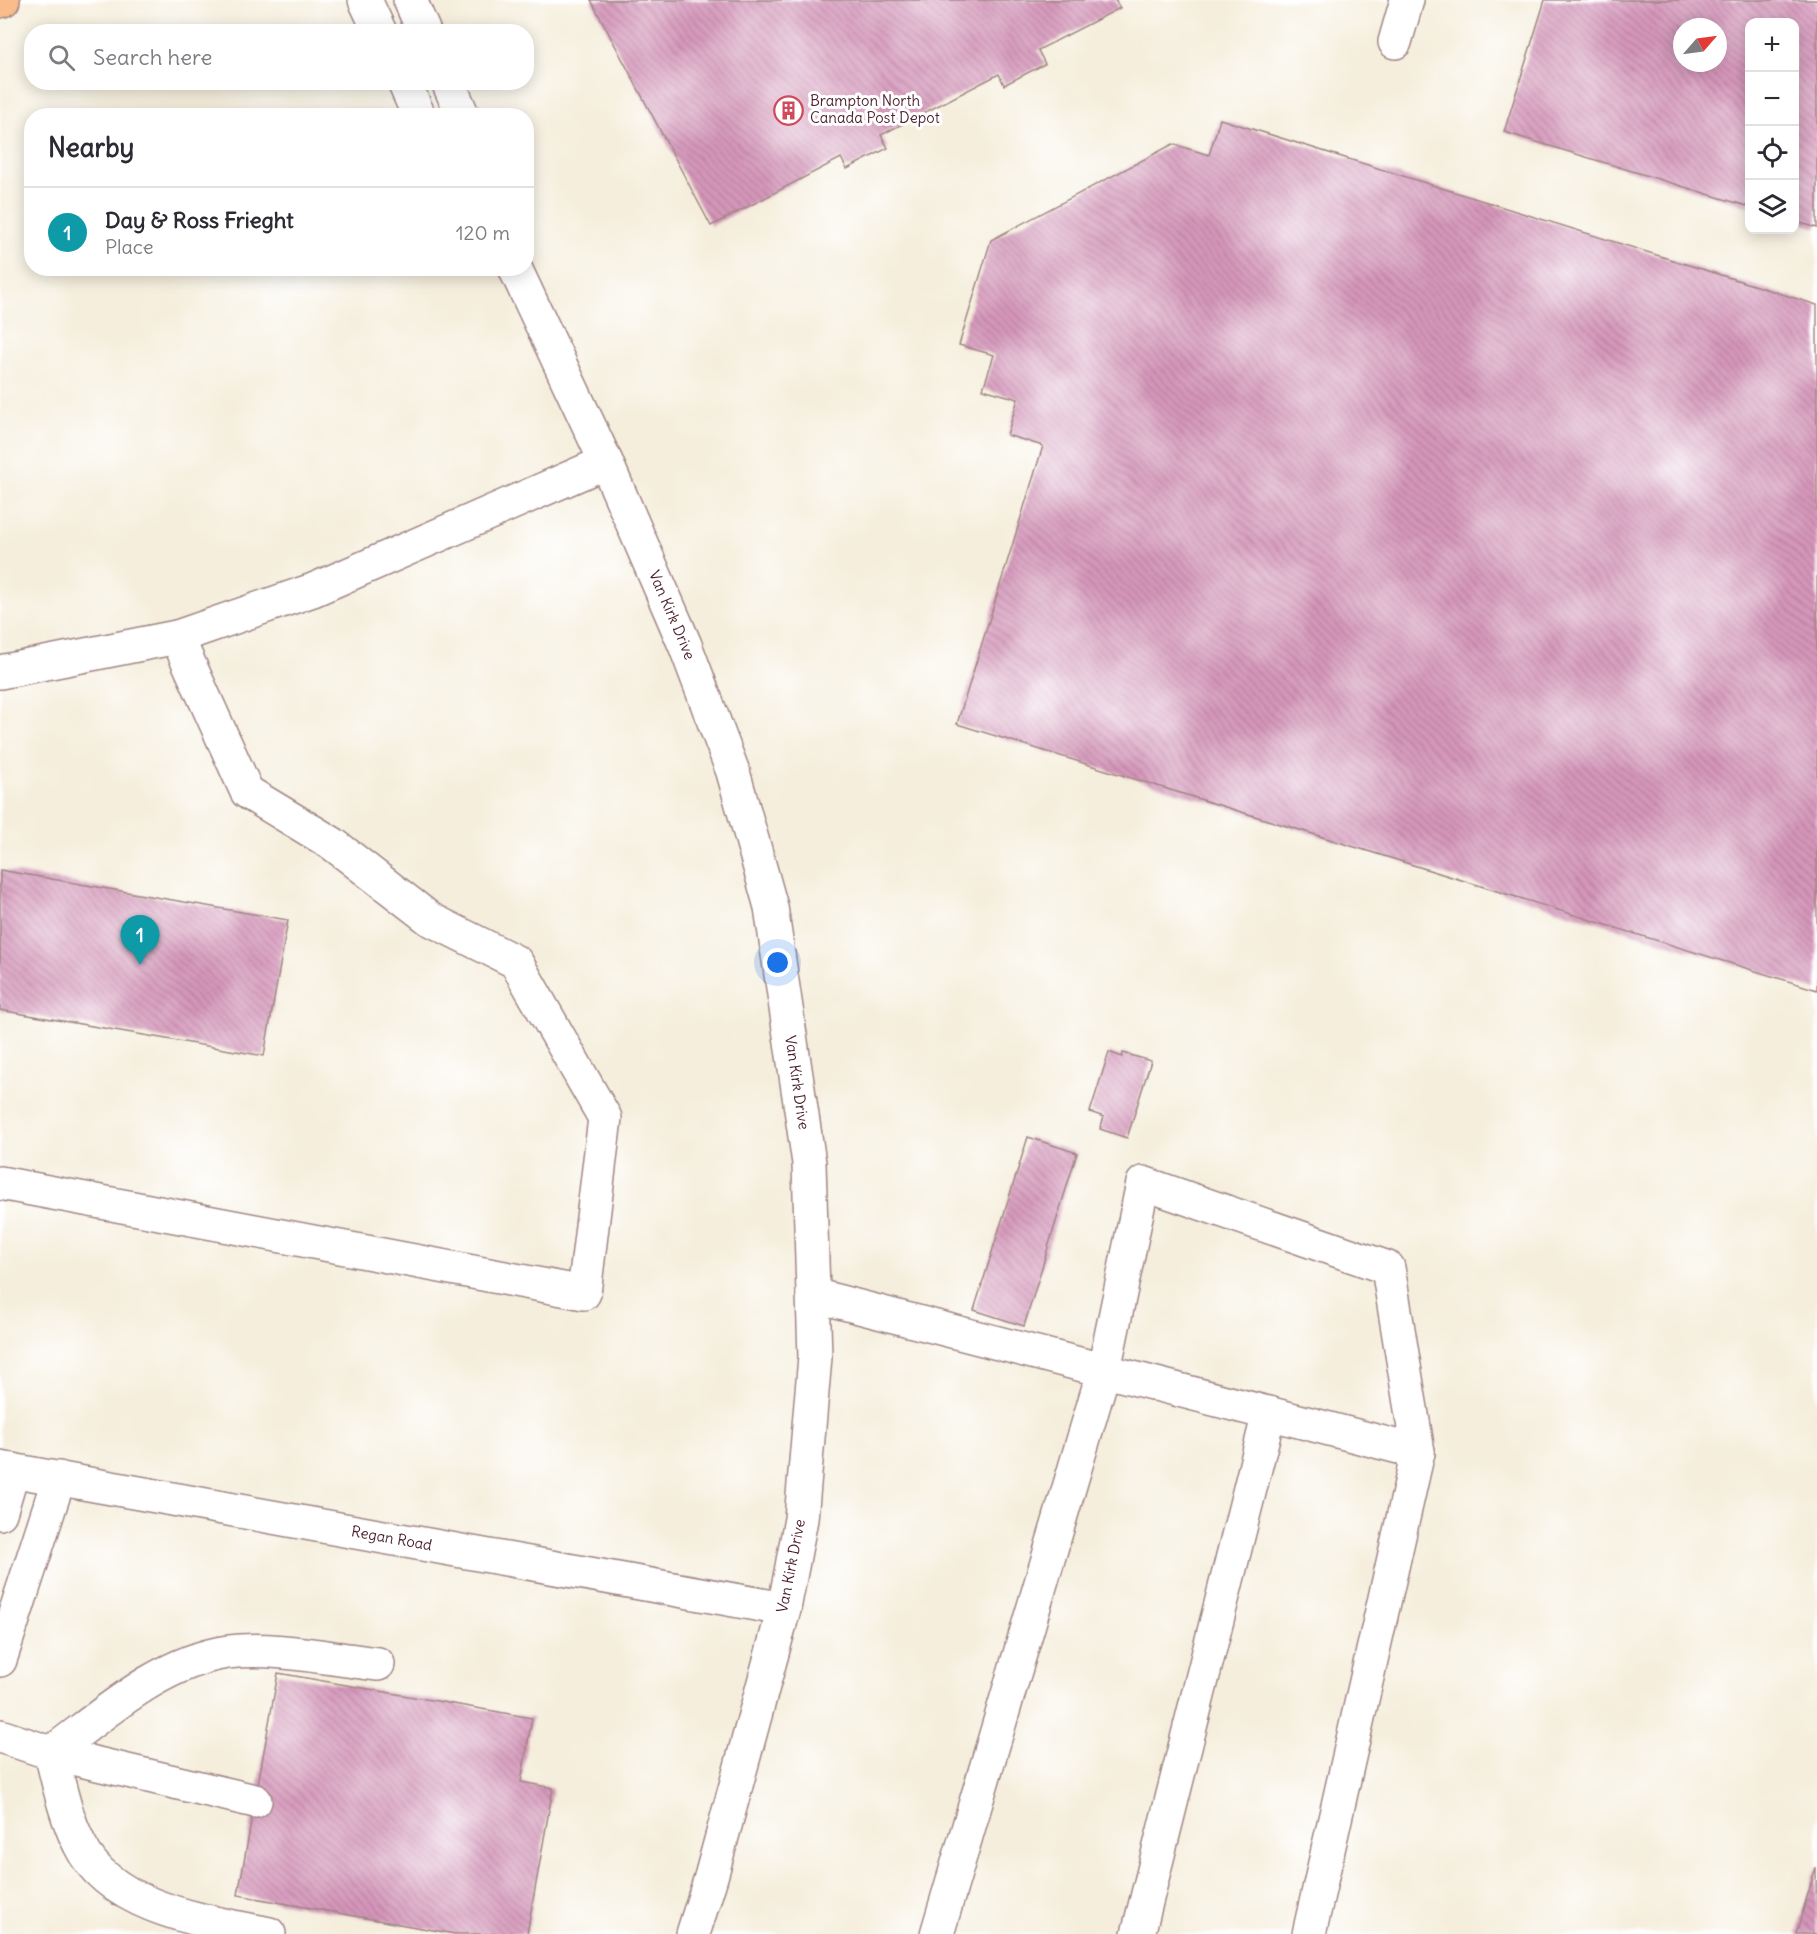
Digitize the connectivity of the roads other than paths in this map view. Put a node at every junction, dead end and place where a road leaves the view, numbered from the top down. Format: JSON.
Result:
{"nodes":[{"id":1,"x":365,"y":0,"type":"edge"},
{"id":2,"x":410,"y":0,"type":"edge"},
{"id":3,"x":1407,"y":0,"type":"edge"},
{"id":4,"x":376,"y":24,"type":"edge"},
{"id":5,"x":420,"y":24,"type":"edge"},
{"id":6,"x":1395,"y":42,"type":"dead end"},
{"id":7,"x":408,"y":90,"type":"edge"},
{"id":8,"x":452,"y":90,"type":"edge"},
{"id":9,"x":415,"y":108,"type":"edge"},
{"id":10,"x":459,"y":108,"type":"edge"},
{"id":11,"x":519,"y":276,"type":"edge"},
{"id":12,"x":606,"y":462,"type":"junction"},
{"id":13,"x":177,"y":638,"type":"junction"},
{"id":14,"x":0,"y":672,"type":"edge"},
{"id":15,"x":0,"y":1183,"type":"edge"},
{"id":16,"x":813,"y":1295,"type":"junction"},
{"id":17,"x":1104,"y":1370,"type":"junction"},
{"id":18,"x":1269,"y":1413,"type":"junction"},
{"id":19,"x":1418,"y":1452,"type":"junction"},
{"id":20,"x":7,"y":1469,"type":"edge"},
{"id":21,"x":59,"y":1478,"type":"junction"},
{"id":22,"x":0,"y":1513,"type":"edge"},
{"id":23,"x":784,"y":1609,"type":"junction"},
{"id":24,"x":0,"y":1660,"type":"edge"},
{"id":25,"x":378,"y":1664,"type":"dead end"},
{"id":26,"x":0,"y":1736,"type":"edge"},
{"id":27,"x":51,"y":1753,"type":"junction"},
{"id":28,"x":255,"y":1801,"type":"dead end"},
{"id":29,"x":268,"y":1934,"type":"edge"},
{"id":30,"x":693,"y":1934,"type":"edge"},
{"id":31,"x":937,"y":1934,"type":"edge"},
{"id":32,"x":1138,"y":1934,"type":"edge"},
{"id":33,"x":1309,"y":1934,"type":"edge"}],
"edges":[{"from":1,"to":4,"type":"street"},
{"from":2,"to":5,"type":"street"},
{"from":3,"to":6,"type":"street"},
{"from":7,"to":9,"type":"street"},
{"from":8,"to":10,"type":"street"},
{"from":11,"to":12,"type":"street","name":"Van Kirk Drive"},
{"from":12,"to":13,"type":"street"},
{"from":12,"to":16,"type":"street","name":"Van Kirk Drive"},
{"from":13,"to":14,"type":"street"},
{"from":13,"to":15,"type":"street"},
{"from":16,"to":17,"type":"street"},
{"from":16,"to":23,"type":"street","name":"Van Kirk Drive"},
{"from":17,"to":18,"type":"street"},
{"from":17,"to":19,"type":"street"},
{"from":17,"to":31,"type":"street"},
{"from":18,"to":19,"type":"street"},
{"from":18,"to":32,"type":"street"},
{"from":19,"to":33,"type":"street"},
{"from":20,"to":21,"type":"street","name":"Regan Road"},
{"from":20,"to":22,"type":"street"},
{"from":21,"to":23,"type":"street","name":"Regan Road"},
{"from":21,"to":24,"type":"street"},
{"from":23,"to":30,"type":"street","name":"Van Kirk Drive"},
{"from":25,"to":27,"type":"street"},
{"from":26,"to":27,"type":"street"},
{"from":27,"to":28,"type":"street"},
{"from":27,"to":29,"type":"street"}]}
